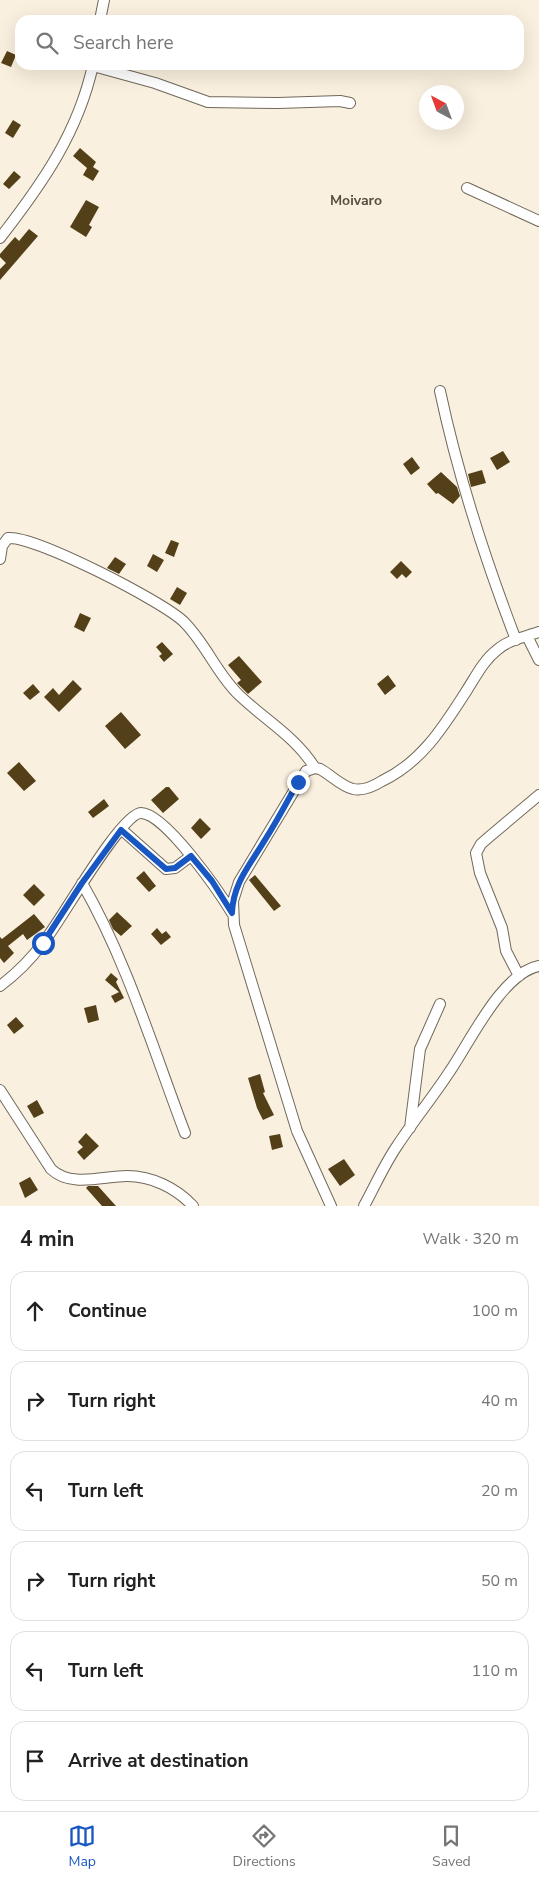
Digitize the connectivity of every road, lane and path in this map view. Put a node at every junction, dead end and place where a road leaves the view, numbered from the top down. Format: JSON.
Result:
{"nodes":[{"id":1,"x":104,"y":0,"type":"edge"},
{"id":2,"x":101,"y":15,"type":"edge"},
{"id":3,"x":92,"y":70,"type":"edge"},
{"id":4,"x":108,"y":70,"type":"edge"},
{"id":5,"x":350,"y":103,"type":"dead end"},
{"id":6,"x":467,"y":188,"type":"dead end"},
{"id":7,"x":539,"y":221,"type":"edge"},
{"id":8,"x":0,"y":238,"type":"edge"},
{"id":9,"x":440,"y":391,"type":"dead end"},
{"id":10,"x":0,"y":559,"type":"edge"},
{"id":11,"x":539,"y":632,"type":"edge"},
{"id":12,"x":527,"y":636,"type":"junction"},
{"id":13,"x":516,"y":640,"type":"junction"},
{"id":14,"x":539,"y":660,"type":"edge"},
{"id":15,"x":315,"y":768,"type":"junction"},
{"id":16,"x":539,"y":795,"type":"edge"},
{"id":17,"x":121,"y":830,"type":"junction"},
{"id":18,"x":191,"y":856,"type":"junction"},
{"id":19,"x":82,"y":883,"type":"junction"},
{"id":20,"x":232,"y":913,"type":"junction"},
{"id":21,"x":539,"y":966,"type":"edge"},
{"id":22,"x":519,"y":976,"type":"junction"},
{"id":23,"x":0,"y":986,"type":"edge"},
{"id":24,"x":440,"y":1004,"type":"dead end"},
{"id":25,"x":0,"y":1090,"type":"edge"},
{"id":26,"x":410,"y":1129,"type":"junction"},
{"id":27,"x":185,"y":1134,"type":"dead end"},
{"id":28,"x":193,"y":1206,"type":"edge"},
{"id":29,"x":331,"y":1206,"type":"edge"},
{"id":30,"x":364,"y":1206,"type":"edge"}],
"edges":[{"from":1,"to":2,"type":"street"},
{"from":3,"to":8,"type":"street"},
{"from":4,"to":5,"type":"street"},
{"from":6,"to":7,"type":"street"},
{"from":9,"to":13,"type":"street"},
{"from":10,"to":15,"type":"street"},
{"from":11,"to":12,"type":"street"},
{"from":12,"to":13,"type":"street"},
{"from":12,"to":14,"type":"street"},
{"from":13,"to":15,"type":"street"},
{"from":15,"to":20,"type":"street"},
{"from":16,"to":22,"type":"street"},
{"from":17,"to":18,"type":"street"},
{"from":17,"to":18,"type":"street"},
{"from":17,"to":19,"type":"street"},
{"from":18,"to":20,"type":"street"},
{"from":19,"to":23,"type":"street"},
{"from":19,"to":27,"type":"street"},
{"from":20,"to":29,"type":"street"},
{"from":21,"to":22,"type":"street"},
{"from":22,"to":26,"type":"street"},
{"from":24,"to":26,"type":"street"},
{"from":25,"to":28,"type":"street"},
{"from":26,"to":30,"type":"street"}]}
